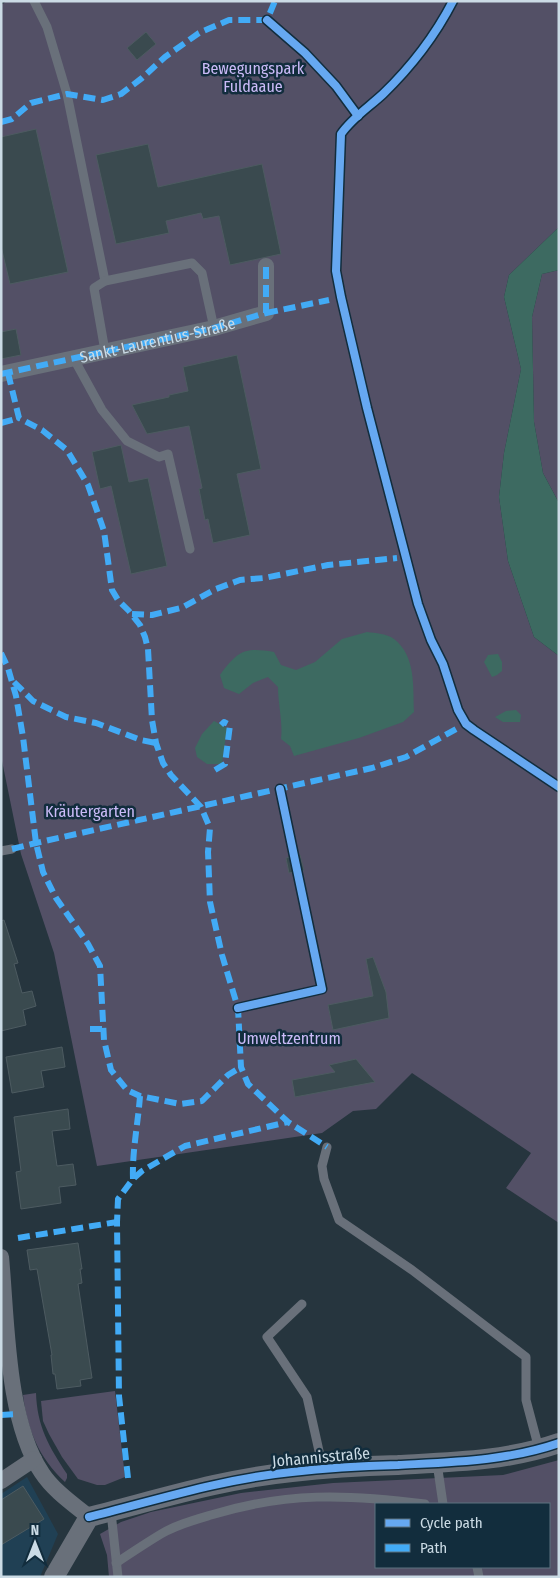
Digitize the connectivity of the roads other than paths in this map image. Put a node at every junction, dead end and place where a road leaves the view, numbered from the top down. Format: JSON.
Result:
{"nodes":[{"id":1,"x":34,"y":1,"type":"edge"},
{"id":2,"x":266,"y":266,"type":"dead end"},
{"id":3,"x":105,"y":281,"type":"junction"},
{"id":4,"x":214,"y":328,"type":"junction"},
{"id":5,"x":105,"y":351,"type":"junction"},
{"id":6,"x":74,"y":359,"type":"junction"},
{"id":7,"x":1,"y":374,"type":"edge"},
{"id":8,"x":190,"y":549,"type":"dead end"},
{"id":9,"x":12,"y":849,"type":"dead end"},
{"id":10,"x":1,"y":851,"type":"edge"},
{"id":11,"x":327,"y":1147,"type":"dead end"},
{"id":12,"x":2,"y":1263,"type":"edge"},
{"id":13,"x":302,"y":1304,"type":"dead end"},
{"id":14,"x":559,"y":1442,"type":"edge"},
{"id":15,"x":539,"y":1450,"type":"junction"},
{"id":16,"x":34,"y":1459,"type":"junction"},
{"id":17,"x":437,"y":1464,"type":"junction"},
{"id":18,"x":323,"y":1469,"type":"junction"},
{"id":19,"x":1,"y":1481,"type":"edge"},
{"id":20,"x":414,"y":1503,"type":"edge"},
{"id":21,"x":443,"y":1503,"type":"edge"},
{"id":22,"x":111,"y":1512,"type":"junction"},
{"id":23,"x":89,"y":1517,"type":"junction"},
{"id":24,"x":116,"y":1563,"type":"junction"},
{"id":25,"x":54,"y":1577,"type":"edge"},
{"id":26,"x":118,"y":1577,"type":"edge"}],
"edges":[{"from":1,"to":3,"type":"lane"},
{"from":2,"to":4,"type":"street","name":"Sankt-Laurentius-Straße"},
{"from":3,"to":4,"type":"lane"},
{"from":3,"to":5,"type":"lane"},
{"from":4,"to":5,"type":"street","name":"Sankt-Laurentius-Straße"},
{"from":5,"to":6,"type":"street","name":"Sankt-Laurentius-Straße"},
{"from":6,"to":7,"type":"street","name":"Sankt-Laurentius-Straße"},
{"from":6,"to":8,"type":"lane"},
{"from":9,"to":10,"type":"lane"},
{"from":11,"to":15,"type":"lane"},
{"from":12,"to":16,"type":"street"},
{"from":13,"to":18,"type":"lane"},
{"from":14,"to":15,"type":"street","name":"Johannisstraße"},
{"from":15,"to":17,"type":"street","name":"Johannisstraße"},
{"from":16,"to":19,"type":"street"},
{"from":16,"to":23,"type":"street"},
{"from":17,"to":18,"type":"street","name":"Johannisstraße"},
{"from":17,"to":21,"type":"lane"},
{"from":18,"to":22,"type":"street","name":"Johannisstraße"},
{"from":20,"to":24,"type":"lane"},
{"from":22,"to":23,"type":"street","name":"Johannisstraße"},
{"from":22,"to":24,"type":"lane"},
{"from":23,"to":25,"type":"street"},
{"from":24,"to":26,"type":"lane"}]}
